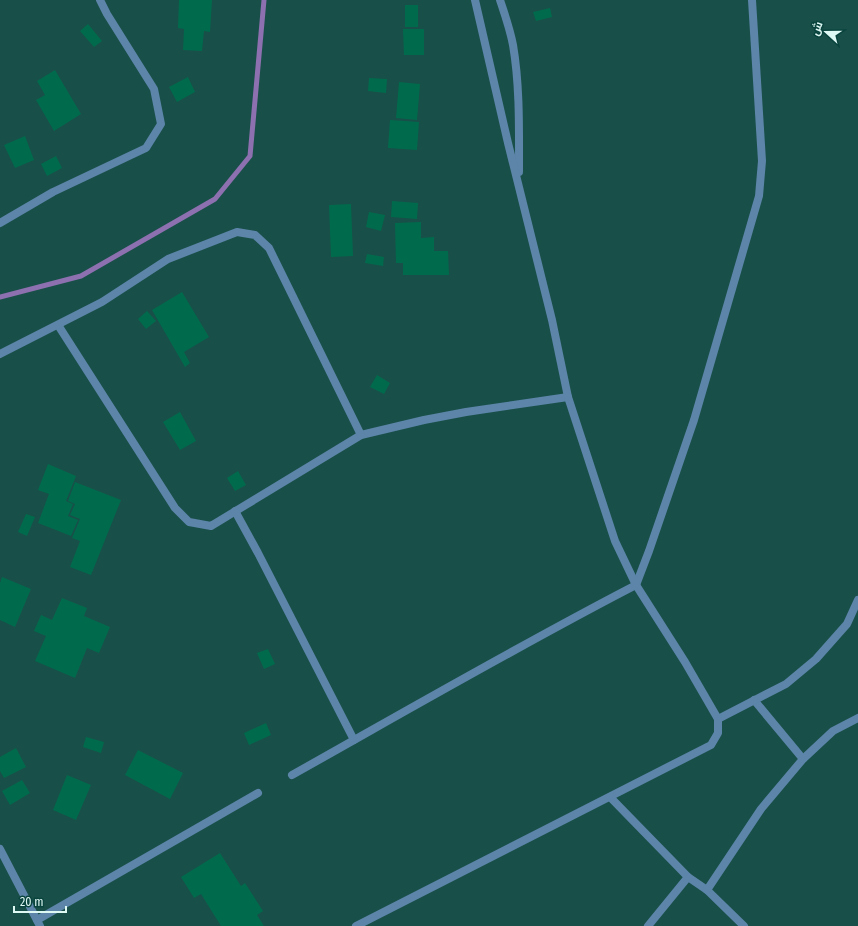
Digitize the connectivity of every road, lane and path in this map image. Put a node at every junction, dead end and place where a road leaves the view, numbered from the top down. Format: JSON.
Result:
{"nodes":[{"id":1,"x":100,"y":0,"type":"edge"},
{"id":2,"x":476,"y":0,"type":"edge"},
{"id":3,"x":500,"y":0,"type":"edge"},
{"id":4,"x":752,"y":0,"type":"edge"},
{"id":5,"x":519,"y":184,"type":"junction"},
{"id":6,"x":0,"y":223,"type":"edge"},
{"id":7,"x":58,"y":325,"type":"junction"},
{"id":8,"x":0,"y":354,"type":"edge"},
{"id":9,"x":568,"y":397,"type":"junction"},
{"id":10,"x":361,"y":435,"type":"junction"},
{"id":11,"x":235,"y":511,"type":"junction"},
{"id":12,"x":636,"y":585,"type":"junction"},
{"id":13,"x":858,"y":600,"type":"edge"},
{"id":14,"x":754,"y":700,"type":"junction"},
{"id":15,"x":858,"y":718,"type":"edge"},
{"id":16,"x":718,"y":719,"type":"junction"},
{"id":17,"x":354,"y":740,"type":"junction"},
{"id":18,"x":803,"y":759,"type":"junction"},
{"id":19,"x":292,"y":775,"type":"dead end"},
{"id":20,"x":258,"y":793,"type":"dead end"},
{"id":21,"x":610,"y":797,"type":"junction"},
{"id":22,"x":0,"y":849,"type":"edge"},
{"id":23,"x":688,"y":877,"type":"junction"},
{"id":24,"x":707,"y":890,"type":"junction"},
{"id":25,"x":39,"y":923,"type":"edge"},
{"id":26,"x":370,"y":923,"type":"edge"},
{"id":27,"x":356,"y":926,"type":"edge"},
{"id":28,"x":648,"y":926,"type":"edge"},
{"id":29,"x":744,"y":926,"type":"edge"}],
"edges":[{"from":1,"to":6,"type":"street"},
{"from":2,"to":5,"type":"street"},
{"from":3,"to":5,"type":"street"},
{"from":4,"to":12,"type":"street"},
{"from":5,"to":9,"type":"street"},
{"from":7,"to":8,"type":"street"},
{"from":7,"to":10,"type":"street"},
{"from":7,"to":11,"type":"street"},
{"from":9,"to":10,"type":"street"},
{"from":9,"to":12,"type":"street"},
{"from":10,"to":11,"type":"street"},
{"from":11,"to":17,"type":"street"},
{"from":12,"to":16,"type":"street"},
{"from":12,"to":17,"type":"street"},
{"from":13,"to":14,"type":"street"},
{"from":14,"to":16,"type":"street"},
{"from":14,"to":18,"type":"street"},
{"from":15,"to":18,"type":"street"},
{"from":16,"to":21,"type":"street"},
{"from":17,"to":19,"type":"street"},
{"from":18,"to":24,"type":"street"},
{"from":20,"to":25,"type":"street"},
{"from":21,"to":23,"type":"street"},
{"from":21,"to":26,"type":"street"},
{"from":22,"to":25,"type":"street"},
{"from":23,"to":24,"type":"street"},
{"from":23,"to":28,"type":"street"},
{"from":24,"to":29,"type":"street"},
{"from":26,"to":27,"type":"street"}]}
